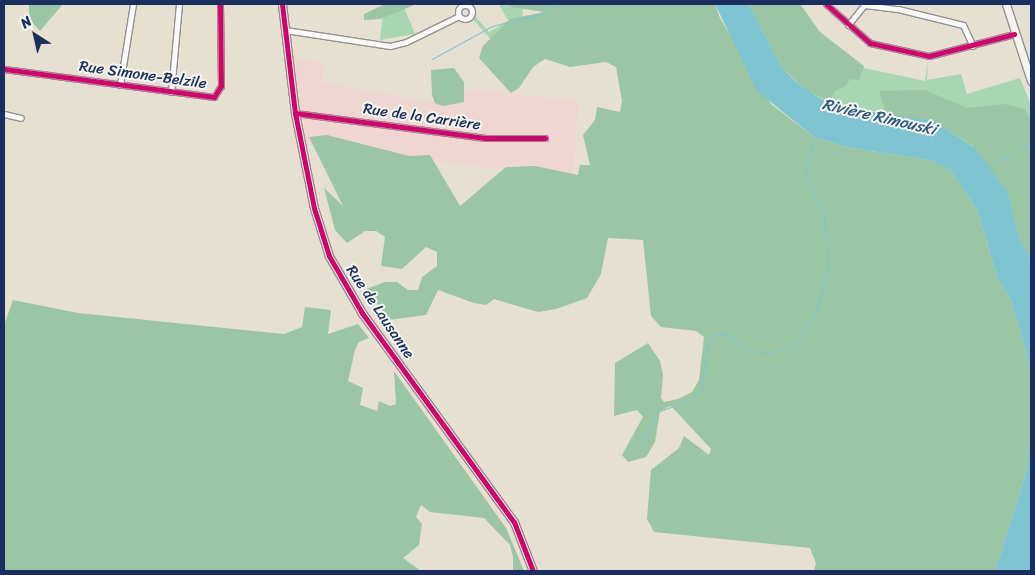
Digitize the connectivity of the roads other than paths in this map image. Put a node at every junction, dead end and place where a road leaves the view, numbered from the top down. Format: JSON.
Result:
{"nodes":[{"id":1,"x":133,"y":4,"type":"edge"},
{"id":2,"x":179,"y":4,"type":"edge"},
{"id":3,"x":220,"y":4,"type":"edge"},
{"id":4,"x":282,"y":4,"type":"edge"},
{"id":5,"x":826,"y":4,"type":"edge"},
{"id":6,"x":1006,"y":4,"type":"edge"},
{"id":7,"x":459,"y":16,"type":"dead end"},
{"id":8,"x":848,"y":25,"type":"junction"},
{"id":9,"x":285,"y":30,"type":"junction"},
{"id":10,"x":1014,"y":34,"type":"junction"},
{"id":11,"x":973,"y":46,"type":"junction"},
{"id":12,"x":4,"y":69,"type":"edge"},
{"id":13,"x":1031,"y":81,"type":"edge"},
{"id":14,"x":120,"y":85,"type":"junction"},
{"id":15,"x":171,"y":92,"type":"junction"},
{"id":16,"x":295,"y":113,"type":"junction"},
{"id":17,"x":4,"y":114,"type":"edge"},
{"id":18,"x":21,"y":118,"type":"dead end"},
{"id":19,"x":545,"y":138,"type":"dead end"},
{"id":20,"x":534,"y":571,"type":"edge"}],
"edges":[{"from":1,"to":14,"type":"street"},
{"from":2,"to":15,"type":"street"},
{"from":3,"to":15,"type":"street","name":"Rue Simone-Belzile"},
{"from":4,"to":9,"type":"street","name":"Rue de Lausanne"},
{"from":5,"to":8,"type":"street"},
{"from":6,"to":10,"type":"street"},
{"from":7,"to":9,"type":"street"},
{"from":8,"to":11,"type":"street"},
{"from":8,"to":11,"type":"street"},
{"from":9,"to":16,"type":"street","name":"Rue de Lausanne"},
{"from":10,"to":11,"type":"street"},
{"from":10,"to":13,"type":"street"},
{"from":12,"to":14,"type":"street","name":"Rue Simone-Belzile"},
{"from":14,"to":15,"type":"street","name":"Rue Simone-Belzile"},
{"from":16,"to":19,"type":"street","name":"Rue de la Carrière"},
{"from":16,"to":20,"type":"street","name":"Rue de Lausanne"},
{"from":17,"to":18,"type":"street"}]}
